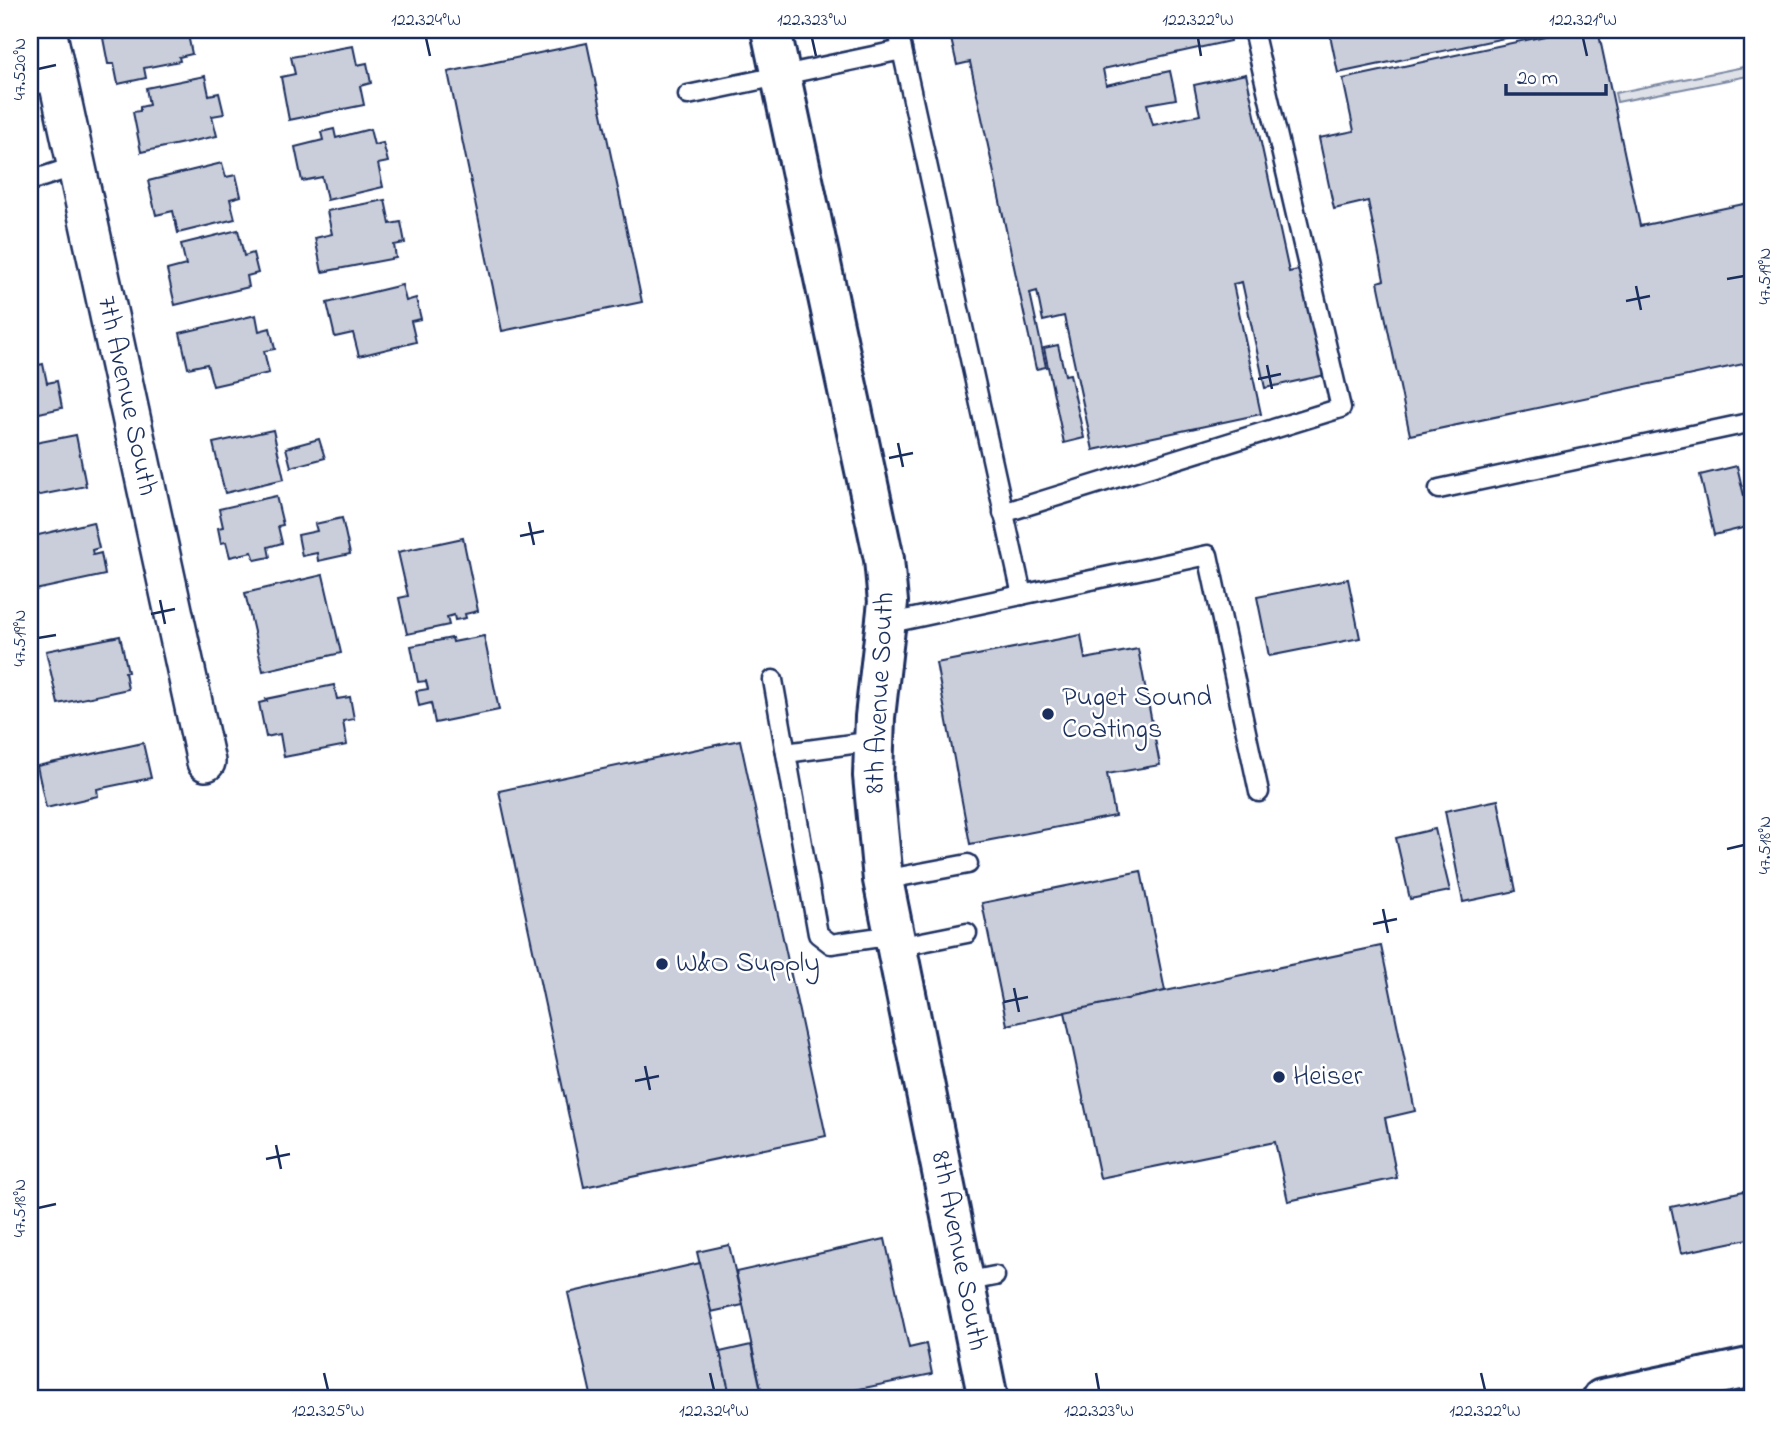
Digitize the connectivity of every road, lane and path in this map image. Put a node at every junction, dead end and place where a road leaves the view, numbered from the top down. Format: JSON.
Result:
{"nodes":[{"id":1,"x":47,"y":30,"type":"edge"},
{"id":2,"x":771,"y":30,"type":"edge"},
{"id":3,"x":898,"y":30,"type":"edge"},
{"id":4,"x":1253,"y":30,"type":"edge"},
{"id":5,"x":902,"y":50,"type":"junction"},
{"id":6,"x":781,"y":76,"type":"junction"},
{"id":7,"x":43,"y":82,"type":"edge"},
{"id":8,"x":688,"y":95,"type":"dead end"},
{"id":9,"x":76,"y":166,"type":"junction"},
{"id":10,"x":30,"y":181,"type":"edge"},
{"id":11,"x":1753,"y":422,"type":"edge"},
{"id":12,"x":1439,"y":489,"type":"dead end"},
{"id":13,"x":1003,"y":513,"type":"junction"},
{"id":14,"x":1022,"y":595,"type":"junction"},
{"id":15,"x":886,"y":624,"type":"junction"},
{"id":16,"x":773,"y":680,"type":"dead end"},
{"id":17,"x":874,"y":741,"type":"junction"},
{"id":18,"x":786,"y":753,"type":"junction"},
{"id":19,"x":206,"y":762,"type":"dead end"},
{"id":20,"x":1259,"y":792,"type":"dead end"},
{"id":21,"x":968,"y":864,"type":"dead end"},
{"id":22,"x":883,"y":880,"type":"junction"},
{"id":23,"x":967,"y":933,"type":"dead end"},
{"id":24,"x":896,"y":941,"type":"junction"},
{"id":25,"x":1753,"y":1367,"type":"edge"},
{"id":26,"x":1622,"y":1397,"type":"edge"},
{"id":27,"x":988,"y":1399,"type":"edge"}],
"edges":[{"from":1,"to":7,"type":"street","name":"7th Avenue South"},
{"from":2,"to":6,"type":"street","name":"8th Avenue South"},
{"from":3,"to":5,"type":"lane"},
{"from":4,"to":13,"type":"lane"},
{"from":5,"to":6,"type":"lane"},
{"from":5,"to":13,"type":"lane"},
{"from":6,"to":8,"type":"lane"},
{"from":6,"to":15,"type":"street","name":"8th Avenue South"},
{"from":7,"to":9,"type":"street","name":"7th Avenue South"},
{"from":9,"to":10,"type":"lane"},
{"from":9,"to":19,"type":"street","name":"7th Avenue South"},
{"from":11,"to":12,"type":"lane"},
{"from":13,"to":14,"type":"lane"},
{"from":14,"to":15,"type":"lane"},
{"from":14,"to":20,"type":"lane"},
{"from":15,"to":17,"type":"street","name":"8th Avenue South"},
{"from":16,"to":18,"type":"lane"},
{"from":17,"to":18,"type":"lane"},
{"from":17,"to":22,"type":"street","name":"8th Avenue South"},
{"from":18,"to":24,"type":"lane"},
{"from":21,"to":22,"type":"lane"},
{"from":22,"to":24,"type":"street","name":"8th Avenue South"},
{"from":23,"to":24,"type":"lane"},
{"from":24,"to":27,"type":"street","name":"8th Avenue South"},
{"from":25,"to":26,"type":"street"}]}
